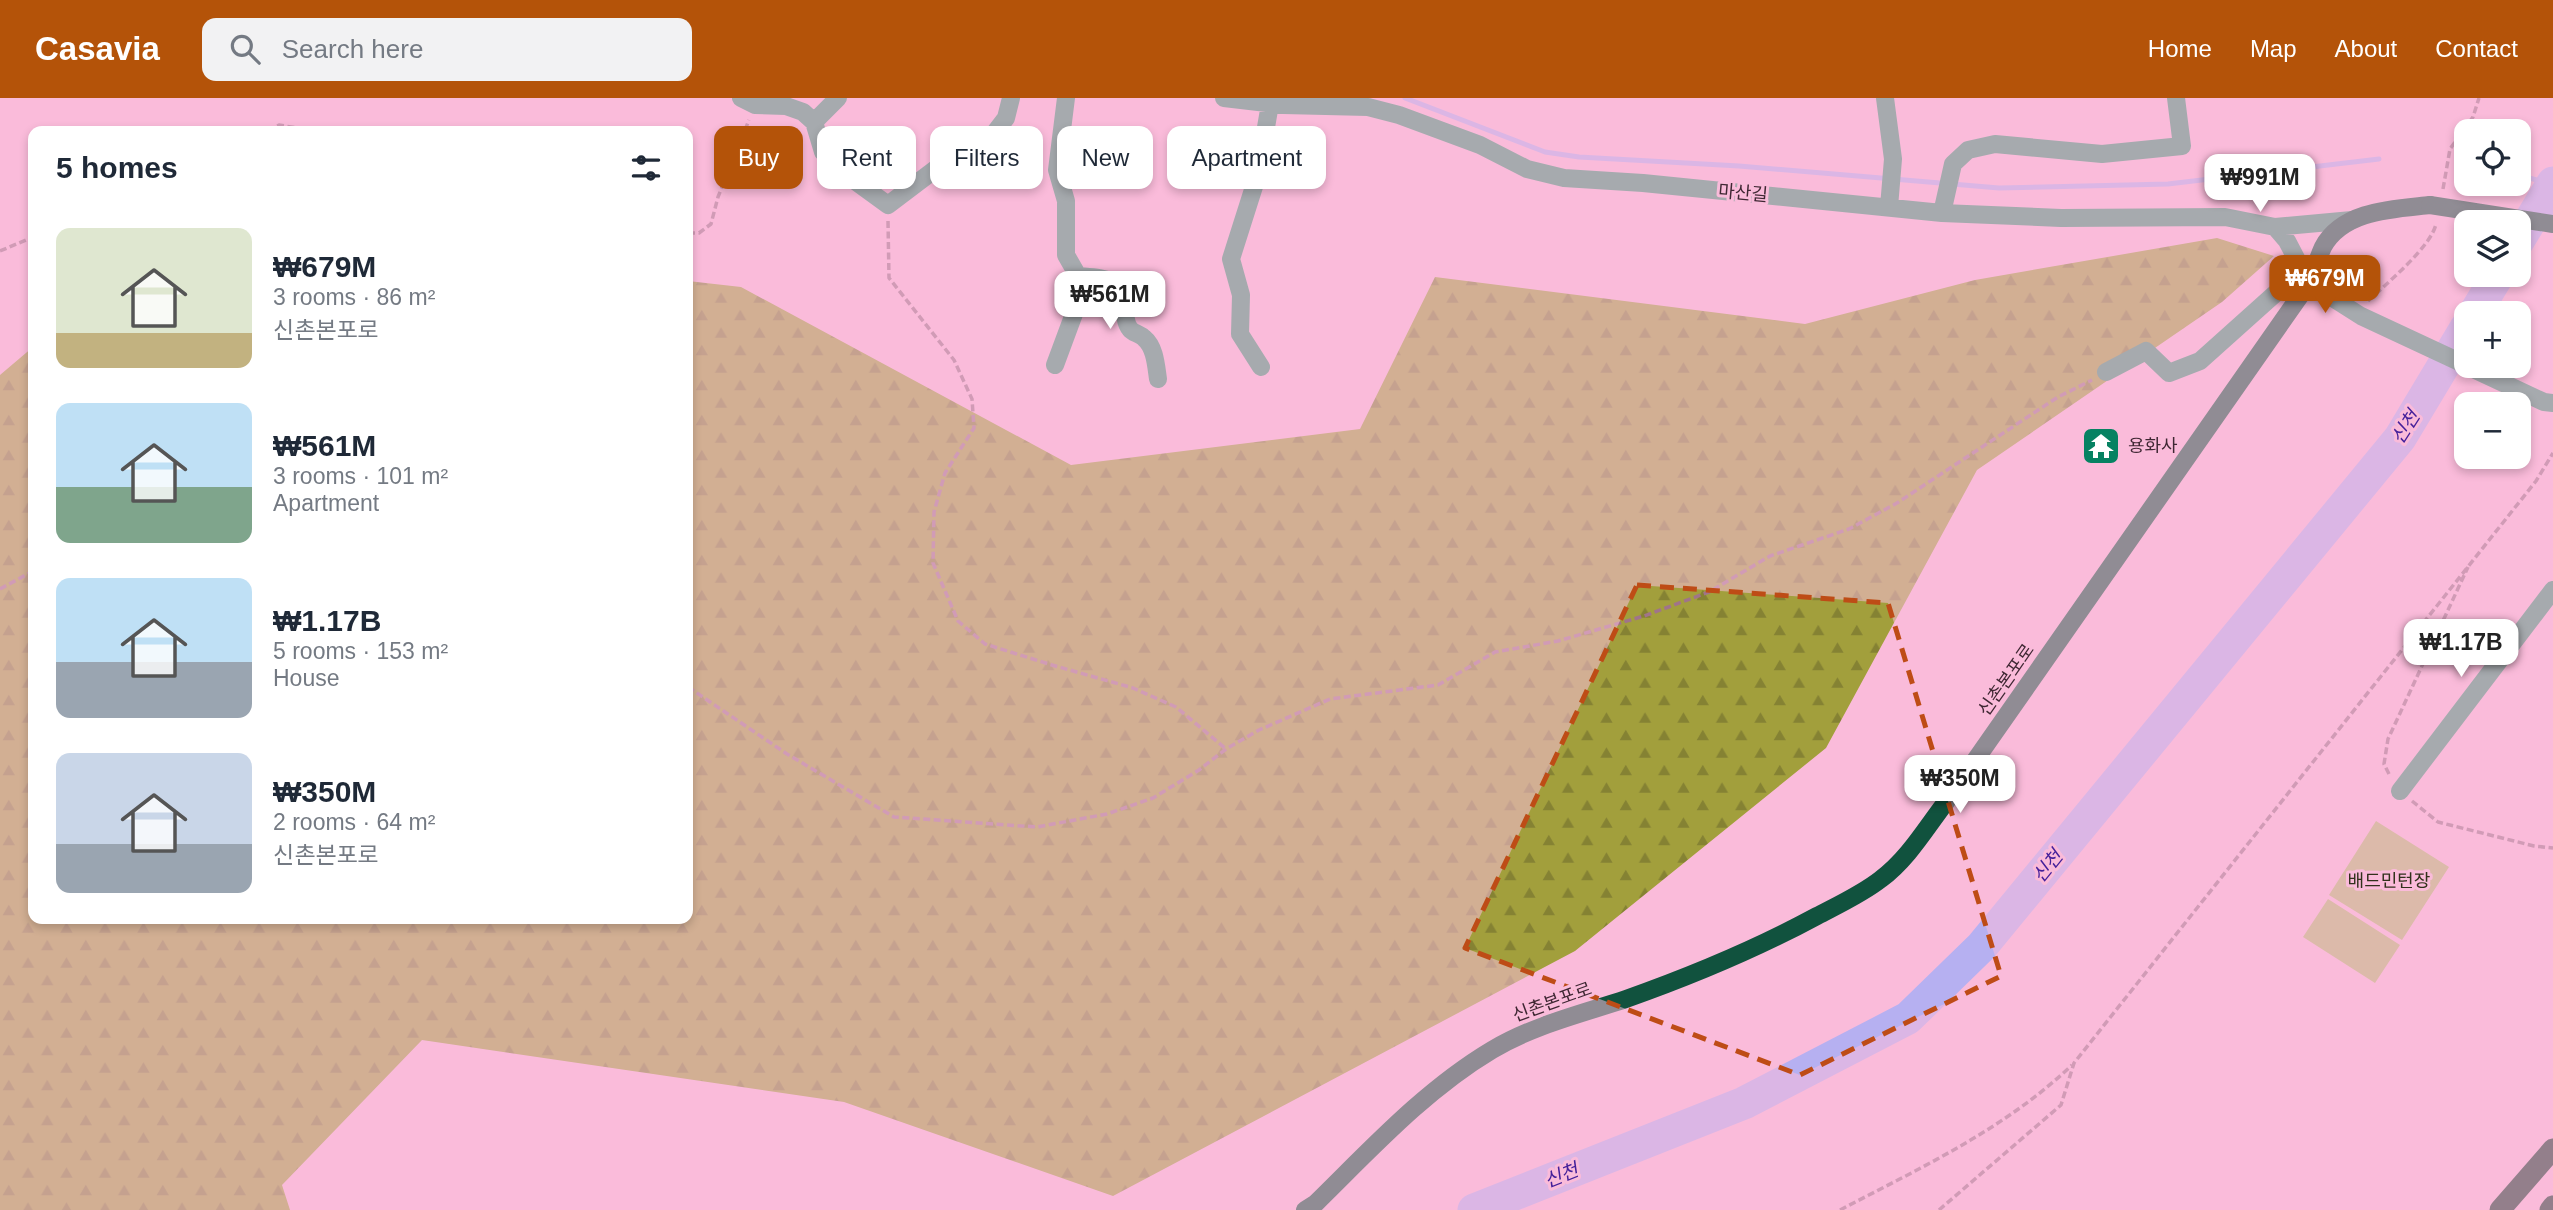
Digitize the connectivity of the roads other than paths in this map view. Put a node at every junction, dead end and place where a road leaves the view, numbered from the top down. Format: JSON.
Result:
{"nodes":[{"id":1,"x":838,"y":98,"type":"edge"},
{"id":2,"x":1011,"y":98,"type":"edge"},
{"id":3,"x":1066,"y":98,"type":"edge"},
{"id":4,"x":1224,"y":98,"type":"edge"},
{"id":5,"x":1885,"y":98,"type":"edge"},
{"id":6,"x":2176,"y":98,"type":"edge"},
{"id":7,"x":752,"y":100,"type":"edge"},
{"id":8,"x":1393,"y":103,"type":"edge"},
{"id":9,"x":1270,"y":104,"type":"junction"},
{"id":10,"x":814,"y":122,"type":"junction"},
{"id":11,"x":1890,"y":198,"type":"junction"},
{"id":12,"x":1942,"y":213,"type":"junction"},
{"id":13,"x":2351,"y":220,"type":"junction"},
{"id":14,"x":2553,"y":224,"type":"edge"},
{"id":15,"x":2275,"y":227,"type":"junction"},
{"id":16,"x":1078,"y":276,"type":"junction"},
{"id":17,"x":2309,"y":283,"type":"junction"},
{"id":18,"x":2454,"y":360,"type":"edge"},
{"id":19,"x":1055,"y":365,"type":"dead end"},
{"id":20,"x":1261,"y":367,"type":"dead end"},
{"id":21,"x":2106,"y":372,"type":"road end"},
{"id":22,"x":2493,"y":378,"type":"edge"},
{"id":23,"x":1158,"y":379,"type":"dead end"},
{"id":24,"x":2549,"y":403,"type":"edge"},
{"id":25,"x":2553,"y":590,"type":"edge"},
{"id":26,"x":2400,"y":791,"type":"dead end"},
{"id":27,"x":2553,"y":1149,"type":"edge"},
{"id":28,"x":1305,"y":1210,"type":"edge"},
{"id":29,"x":2500,"y":1210,"type":"edge"}],
"edges":[{"from":1,"to":10,"type":"street"},
{"from":2,"to":10,"type":"street"},
{"from":3,"to":16,"type":"street"},
{"from":4,"to":9,"type":"street","name":"마산길"},
{"from":5,"to":11,"type":"street"},
{"from":6,"to":12,"type":"street"},
{"from":7,"to":10,"type":"street"},
{"from":8,"to":9,"type":"street","name":"마산길"},
{"from":8,"to":11,"type":"street","name":"마산길"},
{"from":9,"to":20,"type":"street"},
{"from":11,"to":12,"type":"street","name":"마산길"},
{"from":12,"to":15,"type":"street","name":"마산길"},
{"from":13,"to":14,"type":"main road","name":"신촌본포로","bridge":true},
{"from":13,"to":15,"type":"street","name":"마산길"},
{"from":13,"to":17,"type":"main road","name":"신촌본포로"},
{"from":15,"to":17,"type":"street"},
{"from":16,"to":19,"type":"street"},
{"from":16,"to":23,"type":"street"},
{"from":17,"to":18,"type":"street"},
{"from":17,"to":21,"type":"street"},
{"from":17,"to":28,"type":"main road","name":"신촌본포로"},
{"from":22,"to":24,"type":"street"},
{"from":25,"to":26,"type":"street"},
{"from":27,"to":29,"type":"highway"}]}
